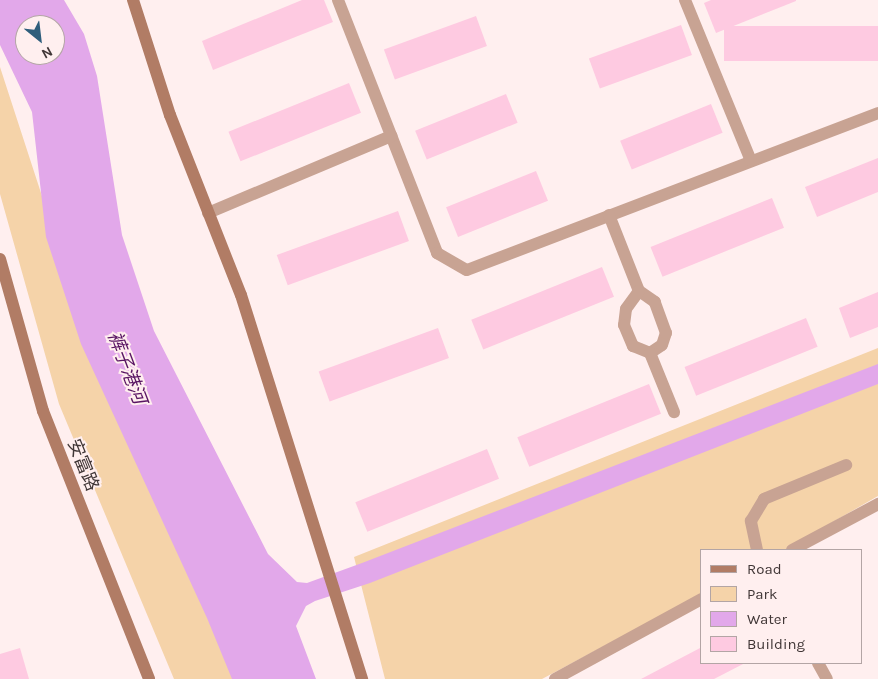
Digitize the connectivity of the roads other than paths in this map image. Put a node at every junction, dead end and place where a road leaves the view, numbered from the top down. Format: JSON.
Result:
{"nodes":[{"id":1,"x":133,"y":0,"type":"edge"},
{"id":2,"x":338,"y":0,"type":"edge"},
{"id":3,"x":685,"y":0,"type":"edge"},
{"id":4,"x":878,"y":113,"type":"edge"},
{"id":5,"x":391,"y":136,"type":"junction"},
{"id":6,"x":750,"y":161,"type":"junction"},
{"id":7,"x":208,"y":213,"type":"junction"},
{"id":8,"x":609,"y":216,"type":"junction"},
{"id":9,"x":0,"y":259,"type":"edge"},
{"id":10,"x":639,"y":291,"type":"junction"},
{"id":11,"x":650,"y":354,"type":"junction"},
{"id":12,"x":674,"y":412,"type":"dead end"},
{"id":13,"x":846,"y":465,"type":"dead end"},
{"id":14,"x":878,"y":504,"type":"edge"},
{"id":15,"x":757,"y":549,"type":"edge"},
{"id":16,"x":794,"y":549,"type":"edge"},
{"id":17,"x":700,"y":600,"type":"edge"},
{"id":18,"x":819,"y":664,"type":"edge"},
{"id":19,"x":149,"y":679,"type":"edge"},
{"id":20,"x":362,"y":679,"type":"edge"},
{"id":21,"x":556,"y":679,"type":"edge"},
{"id":22,"x":827,"y":679,"type":"edge"}],
"edges":[{"from":1,"to":7,"type":"street"},
{"from":2,"to":5,"type":"street"},
{"from":3,"to":6,"type":"street"},
{"from":4,"to":6,"type":"street"},
{"from":5,"to":7,"type":"street"},
{"from":5,"to":8,"type":"street"},
{"from":6,"to":8,"type":"street"},
{"from":7,"to":20,"type":"street"},
{"from":8,"to":10,"type":"street"},
{"from":9,"to":19,"type":"street","name":"安富路"},
{"from":10,"to":11,"type":"street"},
{"from":10,"to":11,"type":"street"},
{"from":11,"to":12,"type":"street"},
{"from":13,"to":15,"type":"street"},
{"from":14,"to":16,"type":"street"},
{"from":17,"to":21,"type":"street"},
{"from":18,"to":22,"type":"street"}]}
